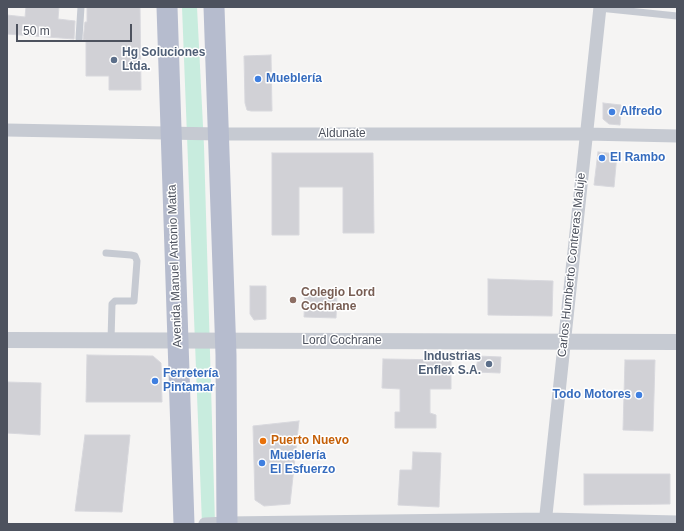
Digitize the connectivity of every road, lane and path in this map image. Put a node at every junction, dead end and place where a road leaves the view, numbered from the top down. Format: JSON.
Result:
{"nodes":[{"id":1,"x":81,"y":7,"type":"edge"},
{"id":2,"x":167,"y":7,"type":"edge"},
{"id":3,"x":214,"y":7,"type":"edge"},
{"id":4,"x":600,"y":8,"type":"edge"},
{"id":5,"x":677,"y":16,"type":"edge"},
{"id":6,"x":79,"y":38,"type":"dead end"},
{"id":7,"x":7,"y":130,"type":"edge"},
{"id":8,"x":171,"y":133,"type":"junction"},
{"id":9,"x":218,"y":134,"type":"junction"},
{"id":10,"x":586,"y":134,"type":"junction"},
{"id":11,"x":677,"y":136,"type":"edge"},
{"id":12,"x":106,"y":253,"type":"dead end"},
{"id":13,"x":7,"y":340,"type":"edge"},
{"id":14,"x":111,"y":340,"type":"junction"},
{"id":15,"x":178,"y":340,"type":"junction"},
{"id":16,"x":225,"y":341,"type":"junction"},
{"id":17,"x":564,"y":342,"type":"junction"},
{"id":18,"x":677,"y":342,"type":"edge"},
{"id":19,"x":448,"y":522,"type":"edge"},
{"id":20,"x":546,"y":522,"type":"edge"},
{"id":21,"x":677,"y":522,"type":"edge"},
{"id":22,"x":227,"y":523,"type":"edge"},
{"id":23,"x":306,"y":523,"type":"edge"},
{"id":24,"x":184,"y":524,"type":"edge"},
{"id":25,"x":205,"y":524,"type":"edge"},
{"id":26,"x":268,"y":524,"type":"edge"}],
"edges":[{"from":1,"to":6,"type":"lane"},
{"from":2,"to":8,"type":"main road","name":"Avenida Manuel Antonio Matta"},
{"from":3,"to":9,"type":"main road"},
{"from":4,"to":5,"type":"lane"},
{"from":4,"to":10,"type":"street","name":"Carlos Humberto Contreras Maluje"},
{"from":7,"to":8,"type":"street","name":"Aldunate"},
{"from":8,"to":9,"type":"street","name":"Aldunate"},
{"from":8,"to":15,"type":"main road","name":"Avenida Manuel Antonio Matta"},
{"from":9,"to":10,"type":"street","name":"Aldunate"},
{"from":9,"to":16,"type":"main road"},
{"from":10,"to":11,"type":"street","name":"Aldunate"},
{"from":10,"to":17,"type":"street","name":"Carlos Humberto Contreras Maluje"},
{"from":12,"to":14,"type":"lane"},
{"from":13,"to":14,"type":"street","name":"Lord Cochrane"},
{"from":14,"to":15,"type":"street","name":"Lord Cochrane"},
{"from":15,"to":16,"type":"street","name":"Lord Cochrane"},
{"from":15,"to":24,"type":"main road","name":"Avenida Manuel Antonio Matta"},
{"from":16,"to":17,"type":"street","name":"Lord Cochrane"},
{"from":16,"to":22,"type":"main road"},
{"from":17,"to":18,"type":"street","name":"Lord Cochrane"},
{"from":17,"to":20,"type":"street","name":"Carlos Humberto Contreras Maluje"},
{"from":19,"to":20,"type":"street"},
{"from":19,"to":23,"type":"street"},
{"from":20,"to":21,"type":"street"},
{"from":22,"to":25,"type":"street"},
{"from":22,"to":26,"type":"street"},
{"from":23,"to":26,"type":"street"}]}
